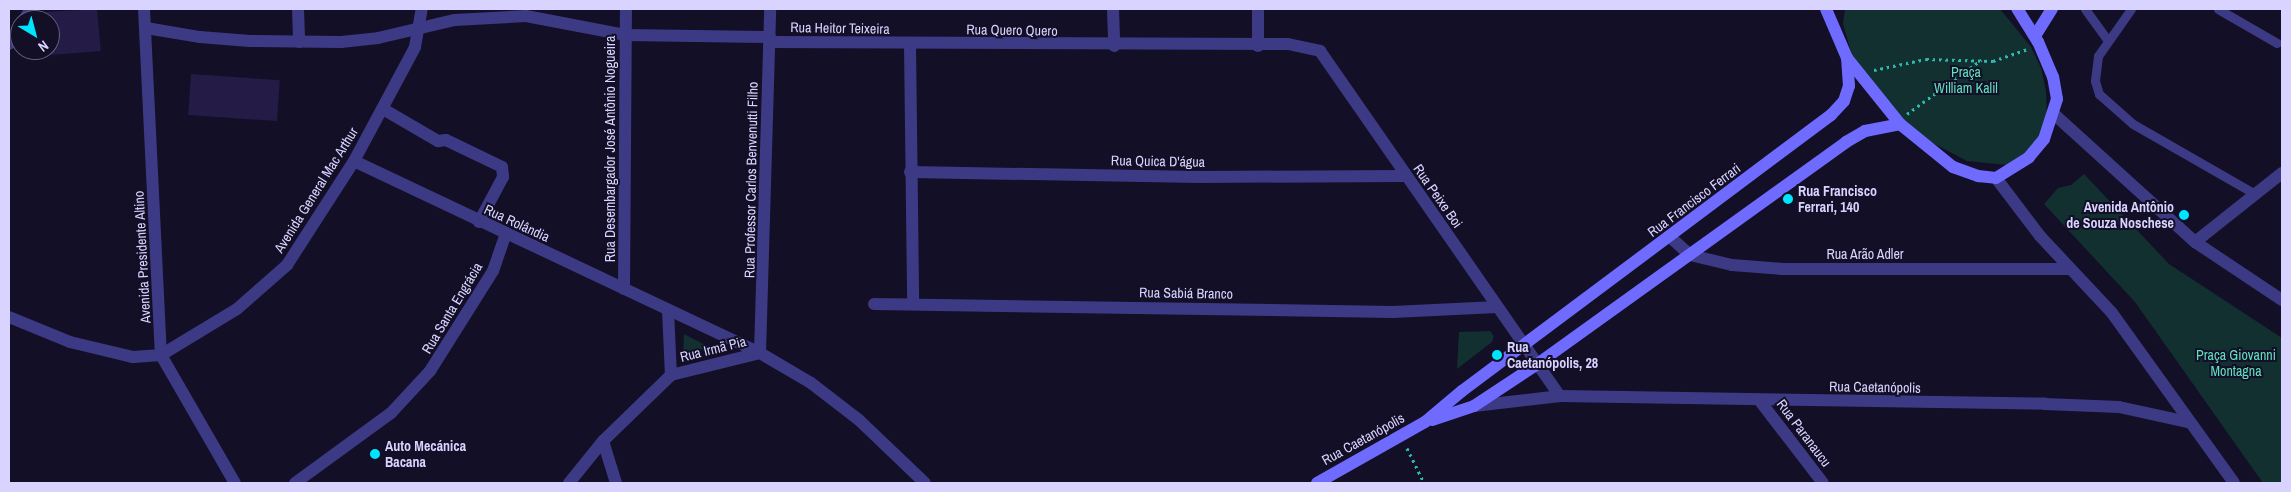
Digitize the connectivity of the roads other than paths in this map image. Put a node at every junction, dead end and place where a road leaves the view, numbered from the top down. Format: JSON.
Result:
{"nodes":[{"id":1,"x":144,"y":9,"type":"edge"},
{"id":2,"x":298,"y":9,"type":"edge"},
{"id":3,"x":422,"y":9,"type":"edge"},
{"id":4,"x":626,"y":9,"type":"edge"},
{"id":5,"x":770,"y":9,"type":"edge"},
{"id":6,"x":1114,"y":9,"type":"edge"},
{"id":7,"x":1258,"y":9,"type":"edge"},
{"id":8,"x":1826,"y":9,"type":"edge"},
{"id":9,"x":2017,"y":9,"type":"edge"},
{"id":10,"x":2052,"y":9,"type":"edge"},
{"id":11,"x":2085,"y":9,"type":"edge"},
{"id":12,"x":2131,"y":9,"type":"edge"},
{"id":13,"x":2218,"y":9,"type":"edge"},
{"id":14,"x":146,"y":28,"type":"junction"},
{"id":15,"x":420,"y":28,"type":"junction"},
{"id":16,"x":626,"y":35,"type":"junction"},
{"id":17,"x":770,"y":39,"type":"junction"},
{"id":18,"x":2037,"y":39,"type":"junction"},
{"id":19,"x":2108,"y":41,"type":"junction"},
{"id":20,"x":299,"y":42,"type":"junction"},
{"id":21,"x":2277,"y":43,"type":"dead end"},
{"id":22,"x":910,"y":44,"type":"junction"},
{"id":23,"x":1114,"y":46,"type":"junction"},
{"id":24,"x":1258,"y":46,"type":"junction"},
{"id":25,"x":1848,"y":58,"type":"junction"},
{"id":26,"x":1330,"y":62,"type":"joint"},
{"id":27,"x":383,"y":109,"type":"junction"},
{"id":28,"x":2055,"y":115,"type":"junction"},
{"id":29,"x":1900,"y":124,"type":"junction"},
{"id":30,"x":354,"y":162,"type":"junction"},
{"id":31,"x":910,"y":172,"type":"junction"},
{"id":32,"x":2282,"y":173,"type":"edge"},
{"id":33,"x":1405,"y":176,"type":"junction"},
{"id":34,"x":1996,"y":178,"type":"junction"},
{"id":35,"x":2255,"y":194,"type":"junction"},
{"id":36,"x":479,"y":222,"type":"junction"},
{"id":37,"x":506,"y":234,"type":"junction"},
{"id":38,"x":1670,"y":237,"type":"junction"},
{"id":39,"x":2195,"y":242,"type":"junction"},
{"id":40,"x":1690,"y":255,"type":"junction"},
{"id":41,"x":2069,"y":269,"type":"junction"},
{"id":42,"x":624,"y":289,"type":"junction"},
{"id":43,"x":2282,"y":300,"type":"edge"},
{"id":44,"x":874,"y":304,"type":"dead end"},
{"id":45,"x":913,"y":304,"type":"junction"},
{"id":46,"x":1497,"y":308,"type":"junction"},
{"id":47,"x":668,"y":310,"type":"junction"},
{"id":48,"x":9,"y":317,"type":"edge"},
{"id":49,"x":1524,"y":346,"type":"junction"},
{"id":50,"x":760,"y":353,"type":"junction"},
{"id":51,"x":161,"y":354,"type":"junction"},
{"id":52,"x":1536,"y":365,"type":"junction"},
{"id":53,"x":671,"y":374,"type":"junction"},
{"id":54,"x":1560,"y":396,"type":"junction"},
{"id":55,"x":1760,"y":400,"type":"junction"},
{"id":56,"x":1474,"y":406,"type":"junction"},
{"id":57,"x":1425,"y":422,"type":"junction"},
{"id":58,"x":2188,"y":422,"type":"junction"},
{"id":59,"x":602,"y":441,"type":"junction"},
{"id":60,"x":1328,"y":475,"type":"junction"},
{"id":61,"x":235,"y":483,"type":"edge"},
{"id":62,"x":295,"y":483,"type":"edge"},
{"id":63,"x":569,"y":483,"type":"edge"},
{"id":64,"x":616,"y":483,"type":"edge"},
{"id":65,"x":925,"y":483,"type":"edge"},
{"id":66,"x":1308,"y":483,"type":"edge"},
{"id":67,"x":1317,"y":483,"type":"edge"},
{"id":68,"x":1823,"y":483,"type":"edge"},
{"id":69,"x":2234,"y":483,"type":"edge"}],
"edges":[{"from":1,"to":14,"type":"street","name":"Avenida Presidente Altino"},
{"from":2,"to":20,"type":"street"},
{"from":3,"to":15,"type":"street","name":"Avenida General Mac Arthur"},
{"from":4,"to":16,"type":"street","name":"Rua Desembargador José Antônio Nogueira"},
{"from":5,"to":17,"type":"street","name":"Rua Professor Carlos Benvenutti Filho"},
{"from":6,"to":23,"type":"street"},
{"from":7,"to":24,"type":"street"},
{"from":8,"to":25,"type":"main road"},
{"from":9,"to":18,"type":"main road"},
{"from":10,"to":18,"type":"main road"},
{"from":11,"to":19,"type":"lane"},
{"from":12,"to":19,"type":"lane"},
{"from":13,"to":21,"type":"lane"},
{"from":14,"to":20,"type":"street","name":"Rua Heitor Teixeira"},
{"from":14,"to":51,"type":"street","name":"Avenida Presidente Altino"},
{"from":15,"to":16,"type":"street","name":"Rua Heitor Teixeira"},
{"from":15,"to":20,"type":"street","name":"Rua Heitor Teixeira"},
{"from":15,"to":27,"type":"street","name":"Avenida General Mac Arthur"},
{"from":16,"to":17,"type":"street","name":"Rua Heitor Teixeira"},
{"from":16,"to":42,"type":"street","name":"Rua Desembargador José Antônio Nogueira"},
{"from":17,"to":22,"type":"street","name":"Rua Heitor Teixeira"},
{"from":17,"to":50,"type":"street","name":"Rua Professor Carlos Benvenutti Filho"},
{"from":18,"to":28,"type":"main road"},
{"from":19,"to":35,"type":"lane"},
{"from":22,"to":23,"type":"street","name":"Rua Quero Quero"},
{"from":22,"to":31,"type":"street"},
{"from":23,"to":24,"type":"street","name":"Rua Quero Quero"},
{"from":24,"to":26,"type":"street","name":"Rua Quero Quero"},
{"from":25,"to":29,"type":"main road"},
{"from":25,"to":38,"type":"main road","name":"Rua Francisco Ferrari"},
{"from":26,"to":33,"type":"street","name":"Rua Peixe Boi"},
{"from":27,"to":30,"type":"street","name":"Avenida General Mac Arthur"},
{"from":27,"to":36,"type":"street"},
{"from":28,"to":34,"type":"main road"},
{"from":28,"to":39,"type":"street"},
{"from":29,"to":34,"type":"main road"},
{"from":29,"to":40,"type":"main road"},
{"from":30,"to":36,"type":"street","name":"Rua Rolândia"},
{"from":30,"to":51,"type":"street","name":"Avenida General Mac Arthur"},
{"from":31,"to":33,"type":"street","name":"Rua Quica D'água"},
{"from":31,"to":45,"type":"street"},
{"from":32,"to":35,"type":"street"},
{"from":33,"to":46,"type":"street","name":"Rua Peixe Boi"},
{"from":34,"to":41,"type":"street"},
{"from":35,"to":39,"type":"street"},
{"from":36,"to":37,"type":"street","name":"Rua Rolândia"},
{"from":37,"to":42,"type":"street","name":"Rua Rolândia"},
{"from":37,"to":62,"type":"street","name":"Rua Santa Engrácia"},
{"from":38,"to":40,"type":"street","name":"Rua Arão Adler"},
{"from":38,"to":49,"type":"main road","name":"Rua Francisco Ferrari"},
{"from":39,"to":43,"type":"street"},
{"from":40,"to":41,"type":"street","name":"Rua Arão Adler"},
{"from":40,"to":52,"type":"main road"},
{"from":41,"to":58,"type":"street"},
{"from":42,"to":47,"type":"street","name":"Rua Rolândia"},
{"from":44,"to":45,"type":"street","name":"Rua Sabiá Branco"},
{"from":45,"to":46,"type":"street","name":"Rua Sabiá Branco"},
{"from":46,"to":49,"type":"street","name":"Rua Peixe Boi"},
{"from":47,"to":50,"type":"street","name":"Rua Rolândia"},
{"from":47,"to":53,"type":"street"},
{"from":48,"to":51,"type":"street","name":"Avenida General Mac Arthur"},
{"from":49,"to":52,"type":"street"},
{"from":49,"to":57,"type":"main road","name":"Rua Caetanópolis"},
{"from":50,"to":53,"type":"street","name":"Rua Irmã Pia"},
{"from":50,"to":65,"type":"street","name":"Rua Irmã Pia"},
{"from":51,"to":61,"type":"street","name":"Avenida Presidente Altino"},
{"from":52,"to":54,"type":"street"},
{"from":52,"to":56,"type":"main road","name":"Rua Caetanópolis"},
{"from":53,"to":59,"type":"street","name":"Rua Irmã Pia"},
{"from":54,"to":55,"type":"street","name":"Rua Caetanópolis"},
{"from":54,"to":56,"type":"street","name":"Rua Caetanópolis"},
{"from":55,"to":58,"type":"street","name":"Rua Caetanópolis"},
{"from":55,"to":68,"type":"street","name":"Rua Paranaucu"},
{"from":56,"to":57,"type":"main road","name":"Rua Caetanópolis"},
{"from":57,"to":60,"type":"main road","name":"Rua Caetanópolis"},
{"from":58,"to":69,"type":"street"},
{"from":59,"to":63,"type":"street","name":"Rua Irmã Pia"},
{"from":59,"to":64,"type":"street"},
{"from":60,"to":66,"type":"main road"},
{"from":60,"to":67,"type":"main road","name":"Rua Caetanópolis"}]}
